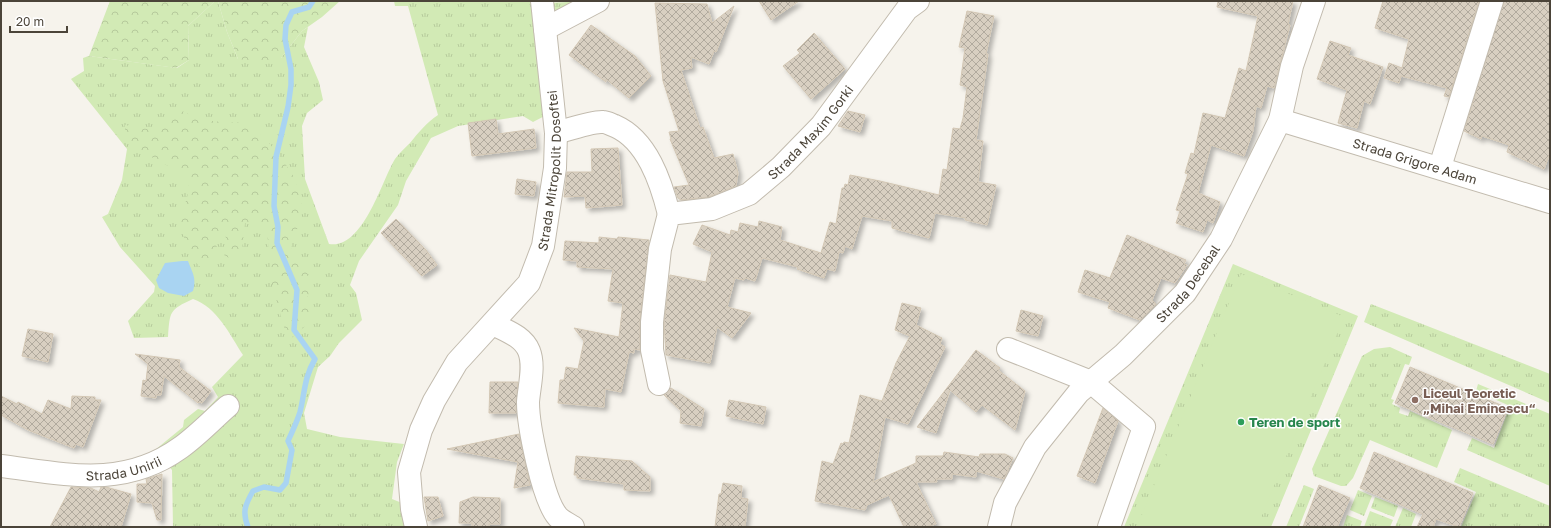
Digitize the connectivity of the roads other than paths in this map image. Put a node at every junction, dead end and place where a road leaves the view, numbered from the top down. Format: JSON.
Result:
{"nodes":[{"id":1,"x":542,"y":1,"type":"edge"},
{"id":2,"x":598,"y":1,"type":"edge"},
{"id":3,"x":918,"y":1,"type":"edge"},
{"id":4,"x":1314,"y":1,"type":"edge"},
{"id":5,"x":1492,"y":1,"type":"edge"},
{"id":6,"x":545,"y":29,"type":"junction"},
{"id":7,"x":1280,"y":120,"type":"junction"},
{"id":8,"x":556,"y":133,"type":"junction"},
{"id":9,"x":1440,"y":167,"type":"junction"},
{"id":10,"x":1549,"y":198,"type":"edge"},
{"id":11,"x":669,"y":214,"type":"junction"},
{"id":12,"x":493,"y":324,"type":"junction"},
{"id":13,"x":1008,"y":349,"type":"dead end"},
{"id":14,"x":1091,"y":382,"type":"junction"},
{"id":15,"x":659,"y":384,"type":"dead end"},
{"id":16,"x":228,"y":406,"type":"dead end"},
{"id":17,"x":1,"y":466,"type":"edge"},
{"id":18,"x":416,"y":527,"type":"edge"},
{"id":19,"x":573,"y":527,"type":"edge"},
{"id":20,"x":999,"y":527,"type":"edge"},
{"id":21,"x":1109,"y":527,"type":"edge"}],
"edges":[{"from":1,"to":6,"type":"street","name":"Strada Mitropolit Dosoftei"},
{"from":2,"to":6,"type":"street"},
{"from":3,"to":11,"type":"street","name":"Strada Maxim Gorki"},
{"from":4,"to":7,"type":"street","name":"Strada Decebal"},
{"from":5,"to":9,"type":"street"},
{"from":6,"to":8,"type":"street","name":"Strada Mitropolit Dosoftei"},
{"from":7,"to":9,"type":"street","name":"Strada Grigore Adam"},
{"from":7,"to":14,"type":"street","name":"Strada Decebal"},
{"from":8,"to":11,"type":"street"},
{"from":8,"to":12,"type":"street","name":"Strada Mitropolit Dosoftei"},
{"from":9,"to":10,"type":"street","name":"Strada Grigore Adam"},
{"from":11,"to":15,"type":"street"},
{"from":12,"to":18,"type":"street","name":"Strada Mitropolit Dosoftei"},
{"from":12,"to":19,"type":"street"},
{"from":13,"to":14,"type":"street"},
{"from":14,"to":20,"type":"street","name":"Strada Decebal"},
{"from":14,"to":21,"type":"street"},
{"from":16,"to":17,"type":"street","name":"Strada Unirii"}]}
